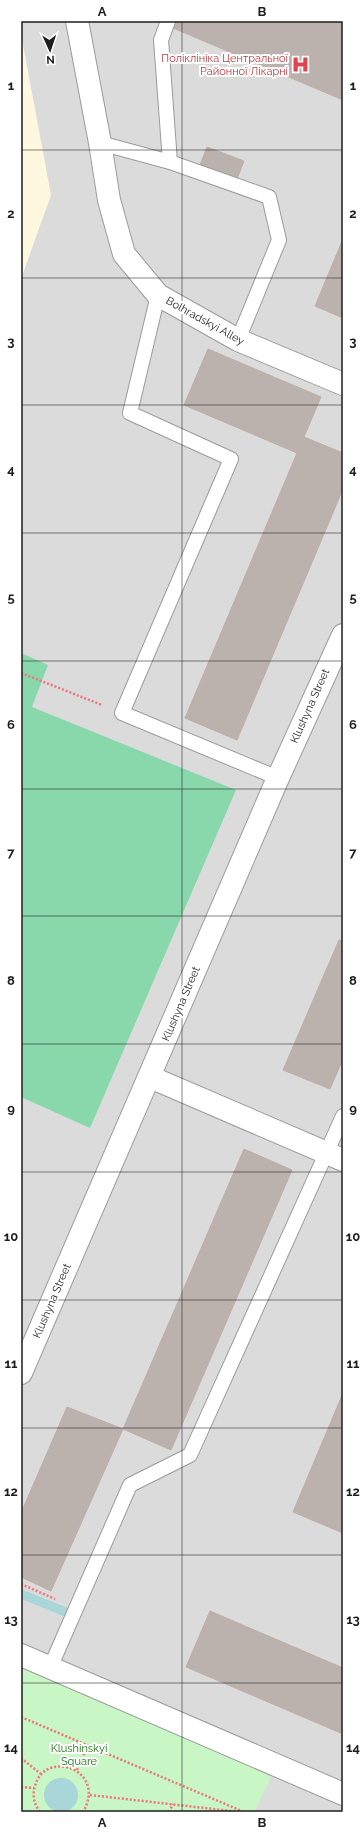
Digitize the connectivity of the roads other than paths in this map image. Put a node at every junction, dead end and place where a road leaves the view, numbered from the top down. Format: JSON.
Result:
{"nodes":[{"id":1,"x":77,"y":21,"type":"edge"},
{"id":2,"x":168,"y":21,"type":"edge"},
{"id":3,"x":100,"y":143,"type":"junction"},
{"id":4,"x":170,"y":162,"type":"junction"},
{"id":5,"x":158,"y":295,"type":"junction"},
{"id":6,"x":238,"y":340,"type":"junction"},
{"id":7,"x":343,"y":384,"type":"edge"},
{"id":8,"x":343,"y":635,"type":"edge"},
{"id":9,"x":278,"y":778,"type":"junction"},
{"id":10,"x":150,"y":1077,"type":"junction"},
{"id":11,"x":343,"y":1116,"type":"edge"},
{"id":12,"x":335,"y":1157,"type":"edge"},
{"id":13,"x":21,"y":1373,"type":"edge"},
{"id":14,"x":21,"y":1655,"type":"edge"},
{"id":15,"x":50,"y":1668,"type":"junction"},
{"id":16,"x":343,"y":1794,"type":"edge"}],
"edges":[{"from":1,"to":3,"type":"street","name":"Bolhradskyi Alley"},
{"from":2,"to":4,"type":"lane"},
{"from":3,"to":4,"type":"lane"},
{"from":3,"to":5,"type":"street","name":"Bolhradskyi Alley"},
{"from":4,"to":6,"type":"lane"},
{"from":5,"to":6,"type":"street","name":"Bolhradskyi Alley"},
{"from":5,"to":9,"type":"lane"},
{"from":6,"to":7,"type":"street","name":"Bolhradskyi Alley"},
{"from":8,"to":9,"type":"street","name":"Klushyna Street"},
{"from":9,"to":10,"type":"street","name":"Klushyna Street"},
{"from":10,"to":12,"type":"street"},
{"from":10,"to":13,"type":"street","name":"Klushyna Street"},
{"from":11,"to":12,"type":"lane"},
{"from":12,"to":15,"type":"lane"},
{"from":14,"to":15,"type":"street"},
{"from":15,"to":16,"type":"street"}]}
